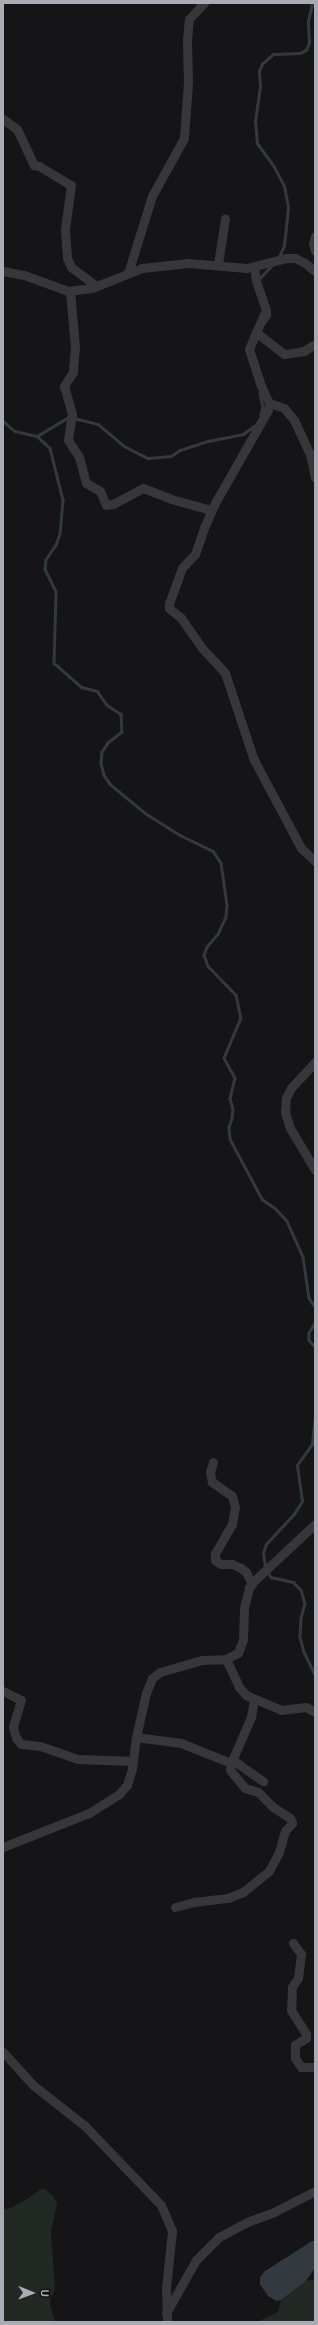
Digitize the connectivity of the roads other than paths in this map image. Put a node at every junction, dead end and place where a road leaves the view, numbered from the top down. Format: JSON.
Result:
{"nodes":[{"id":1,"x":204,"y":3,"type":"edge"},
{"id":2,"x":3,"y":119,"type":"edge"},
{"id":3,"x":225,"y":219,"type":"dead end"},
{"id":4,"x":315,"y":236,"type":"edge"},
{"id":5,"x":315,"y":251,"type":"edge"},
{"id":6,"x":218,"y":264,"type":"junction"},
{"id":7,"x":254,"y":267,"type":"junction"},
{"id":8,"x":3,"y":271,"type":"edge"},
{"id":9,"x":315,"y":271,"type":"edge"},
{"id":10,"x":128,"y":273,"type":"junction"},
{"id":11,"x":96,"y":286,"type":"junction"},
{"id":12,"x":70,"y":291,"type":"junction"},
{"id":13,"x":256,"y":332,"type":"junction"},
{"id":14,"x":315,"y":344,"type":"edge"},
{"id":15,"x":270,"y":402,"type":"junction"},
{"id":16,"x":315,"y":477,"type":"edge"},
{"id":17,"x":211,"y":510,"type":"junction"},
{"id":18,"x":315,"y":861,"type":"edge"},
{"id":19,"x":315,"y":1062,"type":"edge"},
{"id":20,"x":315,"y":1170,"type":"edge"},
{"id":21,"x":213,"y":1462,"type":"dead end"},
{"id":22,"x":315,"y":1524,"type":"edge"},
{"id":23,"x":252,"y":1584,"type":"junction"},
{"id":24,"x":226,"y":1659,"type":"junction"},
{"id":25,"x":3,"y":1691,"type":"edge"},
{"id":26,"x":254,"y":1700,"type":"junction"},
{"id":27,"x":315,"y":1712,"type":"edge"},
{"id":28,"x":136,"y":1737,"type":"junction"},
{"id":29,"x":133,"y":1761,"type":"junction"},
{"id":30,"x":231,"y":1763,"type":"junction"},
{"id":31,"x":263,"y":1781,"type":"dead end"},
{"id":32,"x":3,"y":1847,"type":"edge"},
{"id":33,"x":175,"y":1907,"type":"dead end"},
{"id":34,"x":293,"y":1943,"type":"dead end"},
{"id":35,"x":3,"y":2052,"type":"edge"},
{"id":36,"x":315,"y":2067,"type":"edge"},
{"id":37,"x":315,"y":2191,"type":"edge"},
{"id":38,"x":166,"y":2318,"type":"edge"}],
"edges":[{"from":1,"to":10,"type":"street"},
{"from":2,"to":11,"type":"street"},
{"from":3,"to":6,"type":"street"},
{"from":4,"to":5,"type":"street"},
{"from":6,"to":7,"type":"street"},
{"from":6,"to":10,"type":"street"},
{"from":7,"to":9,"type":"street"},
{"from":7,"to":13,"type":"street"},
{"from":8,"to":12,"type":"street"},
{"from":10,"to":11,"type":"street"},
{"from":11,"to":12,"type":"street"},
{"from":12,"to":17,"type":"street"},
{"from":13,"to":14,"type":"street"},
{"from":13,"to":15,"type":"street"},
{"from":15,"to":16,"type":"street"},
{"from":15,"to":17,"type":"street"},
{"from":17,"to":18,"type":"street"},
{"from":19,"to":20,"type":"street"},
{"from":21,"to":23,"type":"street"},
{"from":22,"to":23,"type":"street"},
{"from":23,"to":24,"type":"street"},
{"from":24,"to":26,"type":"street"},
{"from":24,"to":28,"type":"street"},
{"from":25,"to":29,"type":"street"},
{"from":26,"to":27,"type":"street"},
{"from":26,"to":30,"type":"street"},
{"from":28,"to":29,"type":"street"},
{"from":28,"to":30,"type":"street"},
{"from":29,"to":32,"type":"street"},
{"from":30,"to":31,"type":"street"},
{"from":30,"to":33,"type":"street"},
{"from":34,"to":36,"type":"street"},
{"from":35,"to":38,"type":"street"},
{"from":37,"to":38,"type":"street"}]}
